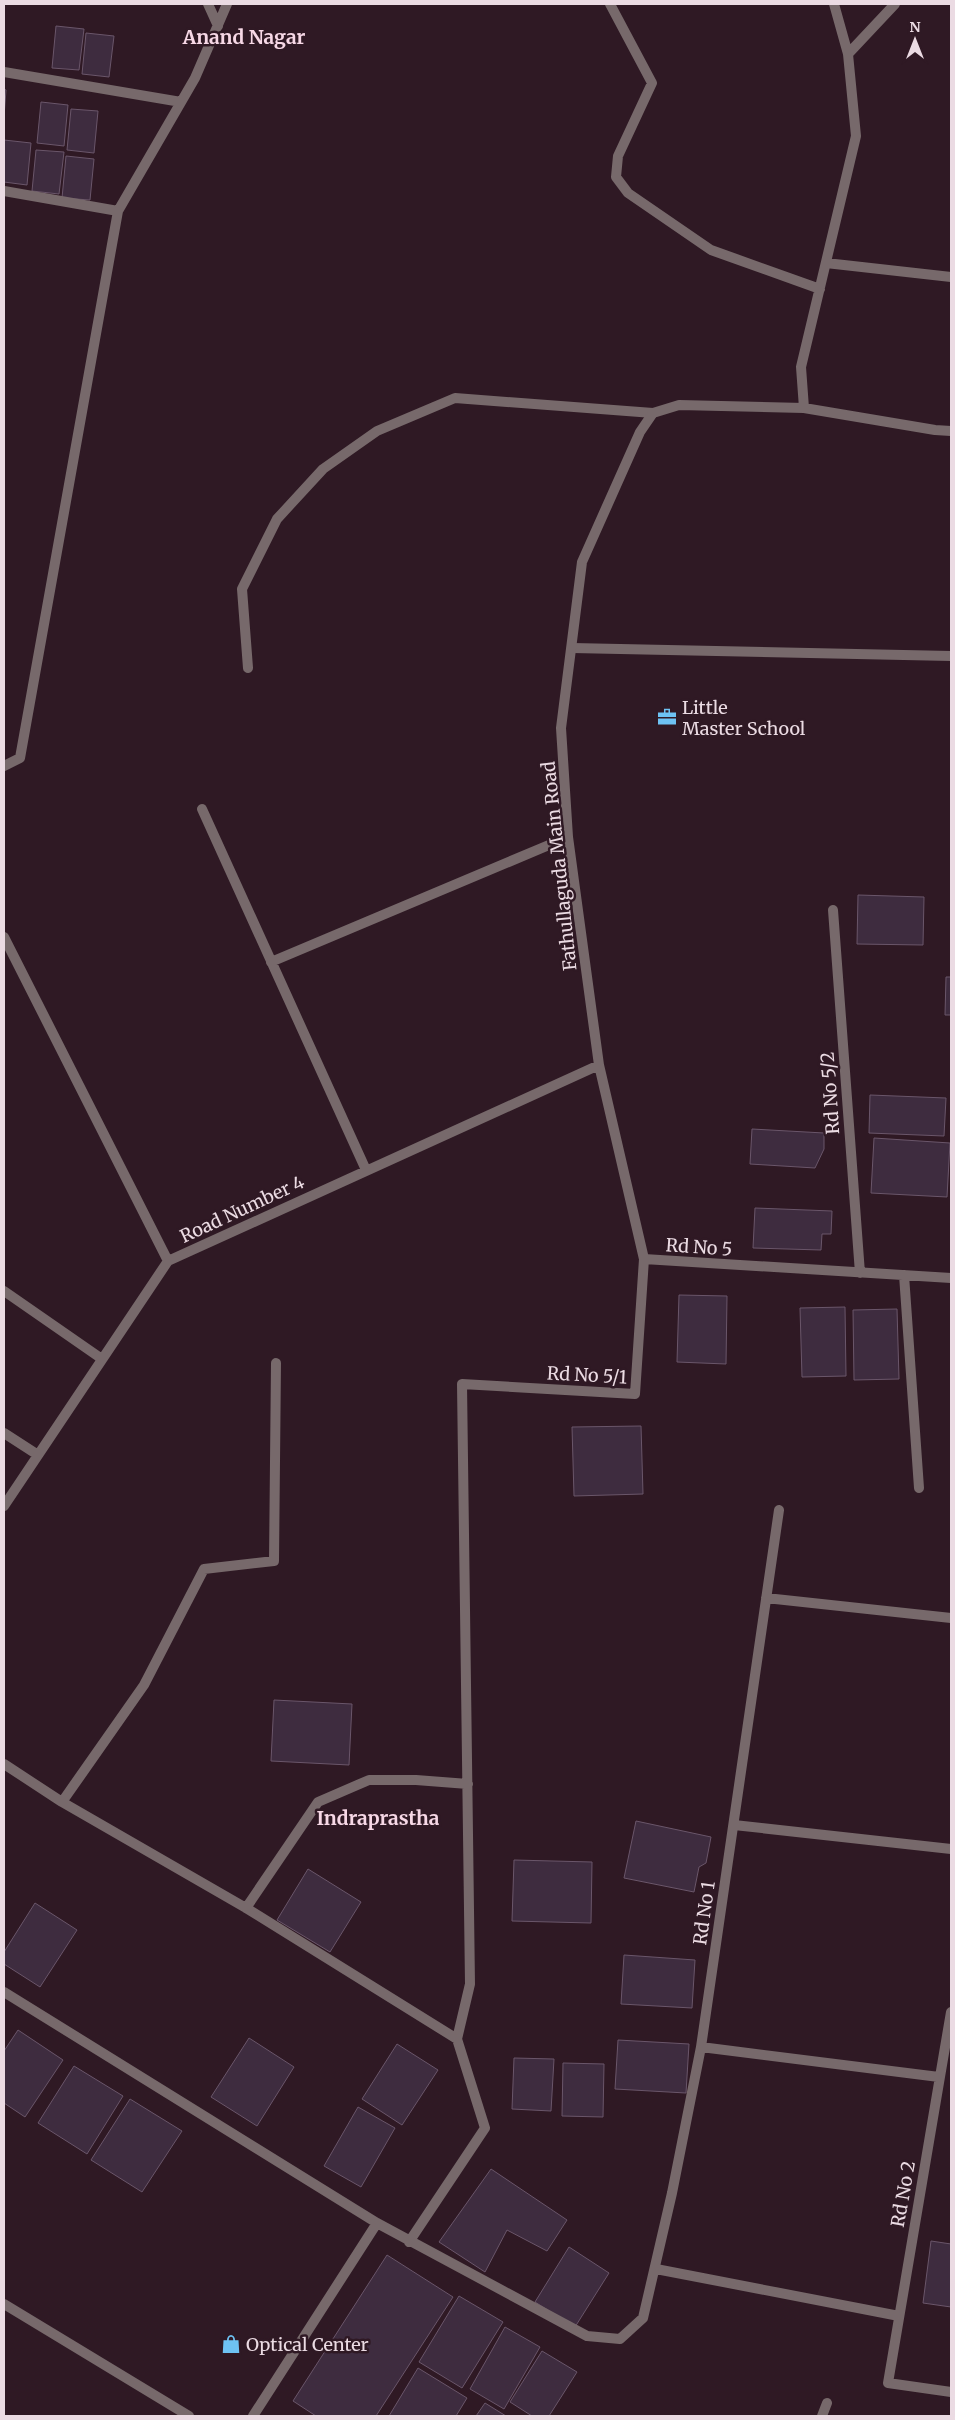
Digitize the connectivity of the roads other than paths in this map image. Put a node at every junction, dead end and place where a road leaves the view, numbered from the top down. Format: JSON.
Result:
{"nodes":[{"id":1,"x":208,"y":4,"type":"edge"},
{"id":2,"x":227,"y":4,"type":"edge"},
{"id":3,"x":610,"y":4,"type":"edge"},
{"id":4,"x":834,"y":4,"type":"edge"},
{"id":5,"x":895,"y":4,"type":"edge"},
{"id":6,"x":218,"y":26,"type":"junction"},
{"id":7,"x":848,"y":54,"type":"junction"},
{"id":8,"x":4,"y":72,"type":"edge"},
{"id":9,"x":181,"y":102,"type":"junction"},
{"id":10,"x":4,"y":191,"type":"edge"},
{"id":11,"x":118,"y":212,"type":"junction"},
{"id":12,"x":826,"y":264,"type":"junction"},
{"id":13,"x":951,"y":277,"type":"edge"},
{"id":14,"x":820,"y":289,"type":"junction"},
{"id":15,"x":804,"y":408,"type":"junction"},
{"id":16,"x":653,"y":413,"type":"junction"},
{"id":17,"x":951,"y":431,"type":"edge"},
{"id":18,"x":572,"y":648,"type":"junction"},
{"id":19,"x":951,"y":656,"type":"edge"},
{"id":20,"x":248,"y":668,"type":"dead end"},
{"id":21,"x":4,"y":766,"type":"edge"},
{"id":22,"x":202,"y":809,"type":"dead end"},
{"id":23,"x":568,"y":837,"type":"junction"},
{"id":24,"x":833,"y":910,"type":"dead end"},
{"id":25,"x":4,"y":936,"type":"edge"},
{"id":26,"x":271,"y":962,"type":"junction"},
{"id":27,"x":599,"y":1065,"type":"junction"},
{"id":28,"x":366,"y":1170,"type":"junction"},
{"id":29,"x":644,"y":1260,"type":"junction"},
{"id":30,"x":168,"y":1261,"type":"junction"},
{"id":31,"x":860,"y":1273,"type":"junction"},
{"id":32,"x":904,"y":1275,"type":"junction"},
{"id":33,"x":951,"y":1278,"type":"edge"},
{"id":34,"x":4,"y":1291,"type":"edge"},
{"id":35,"x":102,"y":1359,"type":"junction"},
{"id":36,"x":276,"y":1363,"type":"dead end"},
{"id":37,"x":4,"y":1433,"type":"edge"},
{"id":38,"x":38,"y":1455,"type":"junction"},
{"id":39,"x":919,"y":1488,"type":"dead end"},
{"id":40,"x":4,"y":1506,"type":"edge"},
{"id":41,"x":779,"y":1510,"type":"dead end"},
{"id":42,"x":766,"y":1598,"type":"junction"},
{"id":43,"x":951,"y":1618,"type":"edge"},
{"id":44,"x":4,"y":1764,"type":"edge"},
{"id":45,"x":468,"y":1784,"type":"junction"},
{"id":46,"x":62,"y":1802,"type":"junction"},
{"id":47,"x":734,"y":1825,"type":"junction"},
{"id":48,"x":951,"y":1849,"type":"edge"},
{"id":49,"x":246,"y":1908,"type":"junction"},
{"id":50,"x":4,"y":1992,"type":"edge"},
{"id":51,"x":951,"y":2012,"type":"edge"},
{"id":52,"x":456,"y":2039,"type":"junction"},
{"id":53,"x":701,"y":2047,"type":"junction"},
{"id":54,"x":939,"y":2077,"type":"junction"},
{"id":55,"x":377,"y":2223,"type":"junction"},
{"id":56,"x":409,"y":2242,"type":"junction"},
{"id":57,"x":656,"y":2269,"type":"junction"},
{"id":58,"x":4,"y":2304,"type":"edge"},
{"id":59,"x":899,"y":2316,"type":"junction"},
{"id":60,"x":951,"y":2392,"type":"edge"},
{"id":61,"x":827,"y":2403,"type":"dead end"},
{"id":62,"x":189,"y":2416,"type":"edge"},
{"id":63,"x":253,"y":2416,"type":"edge"},
{"id":64,"x":822,"y":2416,"type":"edge"}],
"edges":[{"from":1,"to":6,"type":"street"},
{"from":2,"to":6,"type":"street"},
{"from":3,"to":14,"type":"street"},
{"from":4,"to":7,"type":"street"},
{"from":5,"to":7,"type":"street"},
{"from":6,"to":9,"type":"street"},
{"from":7,"to":12,"type":"street"},
{"from":8,"to":9,"type":"street"},
{"from":9,"to":11,"type":"street"},
{"from":10,"to":11,"type":"street"},
{"from":11,"to":21,"type":"street"},
{"from":12,"to":13,"type":"street"},
{"from":12,"to":14,"type":"street"},
{"from":14,"to":15,"type":"street"},
{"from":15,"to":16,"type":"street"},
{"from":15,"to":17,"type":"street"},
{"from":16,"to":18,"type":"street","name":"Fathullaguda Main Road"},
{"from":16,"to":20,"type":"street"},
{"from":18,"to":19,"type":"street"},
{"from":18,"to":23,"type":"street","name":"Fathullaguda Main Road"},
{"from":22,"to":26,"type":"street"},
{"from":23,"to":26,"type":"street"},
{"from":23,"to":27,"type":"street","name":"Fathullaguda Main Road"},
{"from":24,"to":31,"type":"street","name":"Rd No 5/2"},
{"from":25,"to":30,"type":"street"},
{"from":26,"to":28,"type":"street"},
{"from":27,"to":28,"type":"street","name":"Road Number 4"},
{"from":27,"to":29,"type":"street","name":"Rd No 5"},
{"from":28,"to":30,"type":"street","name":"Road Number 4"},
{"from":29,"to":31,"type":"street","name":"Rd No 5"},
{"from":29,"to":45,"type":"street","name":"Rd No 5/1"},
{"from":30,"to":35,"type":"street","name":"Road Number 4"},
{"from":31,"to":32,"type":"street","name":"Rd No 5"},
{"from":32,"to":33,"type":"street","name":"Rd No 5"},
{"from":32,"to":39,"type":"street"},
{"from":34,"to":35,"type":"street"},
{"from":35,"to":38,"type":"street","name":"Road Number 4"},
{"from":36,"to":46,"type":"street"},
{"from":37,"to":38,"type":"street"},
{"from":38,"to":40,"type":"street","name":"Road Number 4"},
{"from":41,"to":42,"type":"street","name":"Rd No 1"},
{"from":42,"to":43,"type":"street"},
{"from":42,"to":47,"type":"street","name":"Rd No 1"},
{"from":44,"to":46,"type":"street"},
{"from":45,"to":49,"type":"street"},
{"from":45,"to":52,"type":"street"},
{"from":46,"to":49,"type":"street"},
{"from":47,"to":48,"type":"street"},
{"from":47,"to":53,"type":"street","name":"Rd No 1"},
{"from":49,"to":52,"type":"street"},
{"from":50,"to":55,"type":"street"},
{"from":51,"to":54,"type":"street","name":"Rd No 2"},
{"from":52,"to":56,"type":"street"},
{"from":53,"to":54,"type":"street"},
{"from":53,"to":57,"type":"street","name":"Rd No 1"},
{"from":54,"to":59,"type":"street","name":"Rd No 2"},
{"from":55,"to":56,"type":"street"},
{"from":55,"to":63,"type":"street"},
{"from":56,"to":57,"type":"street","name":"Rd No 1"},
{"from":57,"to":59,"type":"street"},
{"from":58,"to":62,"type":"street"},
{"from":59,"to":60,"type":"street","name":"Rd No 2"},
{"from":61,"to":64,"type":"street"}]}
